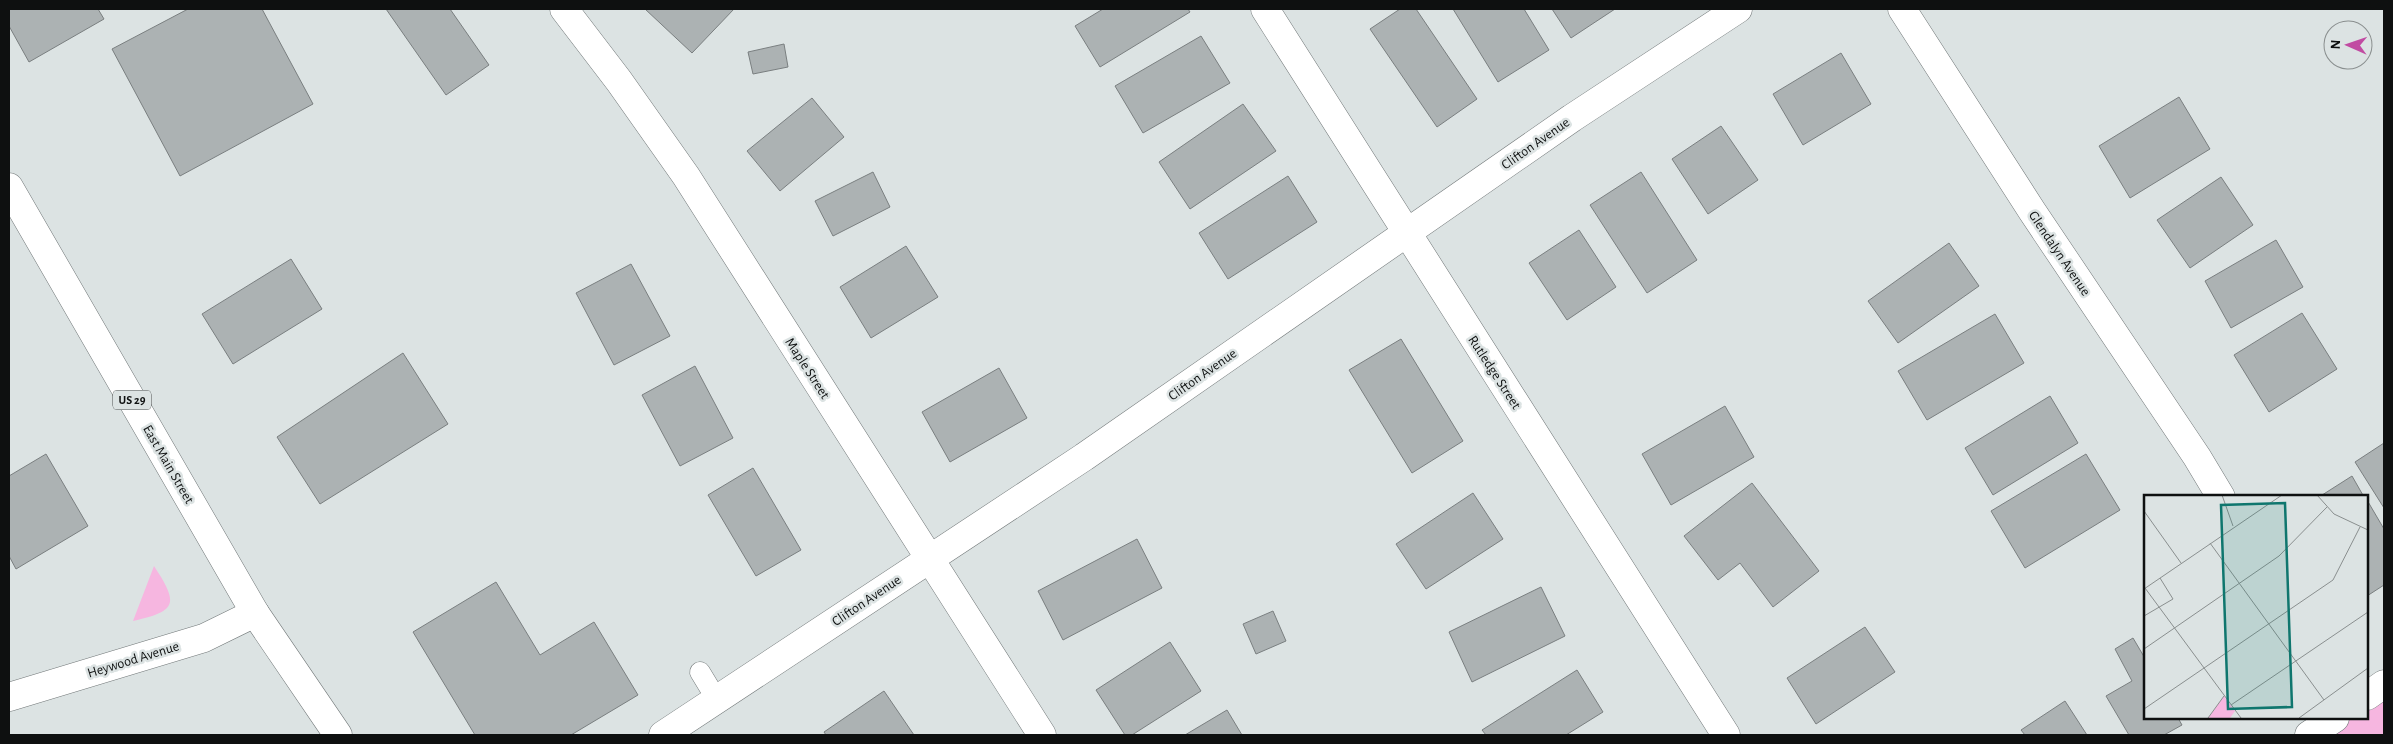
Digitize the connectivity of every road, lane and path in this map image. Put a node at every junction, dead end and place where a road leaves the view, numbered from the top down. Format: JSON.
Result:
{"nodes":[{"id":1,"x":564,"y":9,"type":"edge"},
{"id":2,"x":1265,"y":9,"type":"edge"},
{"id":3,"x":1738,"y":9,"type":"edge"},
{"id":4,"x":1902,"y":9,"type":"edge"},
{"id":5,"x":9,"y":187,"type":"edge"},
{"id":6,"x":1406,"y":233,"type":"junction"},
{"id":7,"x":2220,"y":495,"type":"edge"},
{"id":8,"x":930,"y":558,"type":"junction"},
{"id":9,"x":254,"y":613,"type":"junction"},
{"id":10,"x":700,"y":672,"type":"dead end"},
{"id":11,"x":2384,"y":684,"type":"edge"},
{"id":12,"x":2368,"y":695,"type":"edge"},
{"id":13,"x":9,"y":697,"type":"edge"},
{"id":14,"x":717,"y":700,"type":"junction"},
{"id":15,"x":2333,"y":719,"type":"edge"},
{"id":16,"x":338,"y":735,"type":"edge"},
{"id":17,"x":663,"y":735,"type":"edge"},
{"id":18,"x":1042,"y":735,"type":"edge"},
{"id":19,"x":1726,"y":735,"type":"edge"},
{"id":20,"x":2309,"y":735,"type":"edge"}],
"edges":[{"from":1,"to":8,"type":"street","name":"Maple Street"},
{"from":2,"to":6,"type":"street","name":"Rutledge Street"},
{"from":3,"to":6,"type":"street","name":"Clifton Avenue"},
{"from":4,"to":7,"type":"street","name":"Glendalyn Avenue"},
{"from":5,"to":9,"type":"street","name":"East Main Street","number":"US 29"},
{"from":6,"to":8,"type":"street","name":"Clifton Avenue"},
{"from":6,"to":19,"type":"street","name":"Rutledge Street"},
{"from":8,"to":14,"type":"street","name":"Clifton Avenue"},
{"from":8,"to":18,"type":"street","name":"Maple Street"},
{"from":9,"to":13,"type":"street","name":"Heywood Avenue"},
{"from":9,"to":16,"type":"street","name":"East Main Street","number":"US 29"},
{"from":10,"to":14,"type":"lane"},
{"from":11,"to":12,"type":"street"},
{"from":14,"to":17,"type":"street","name":"Clifton Avenue"},
{"from":15,"to":20,"type":"street"}]}
